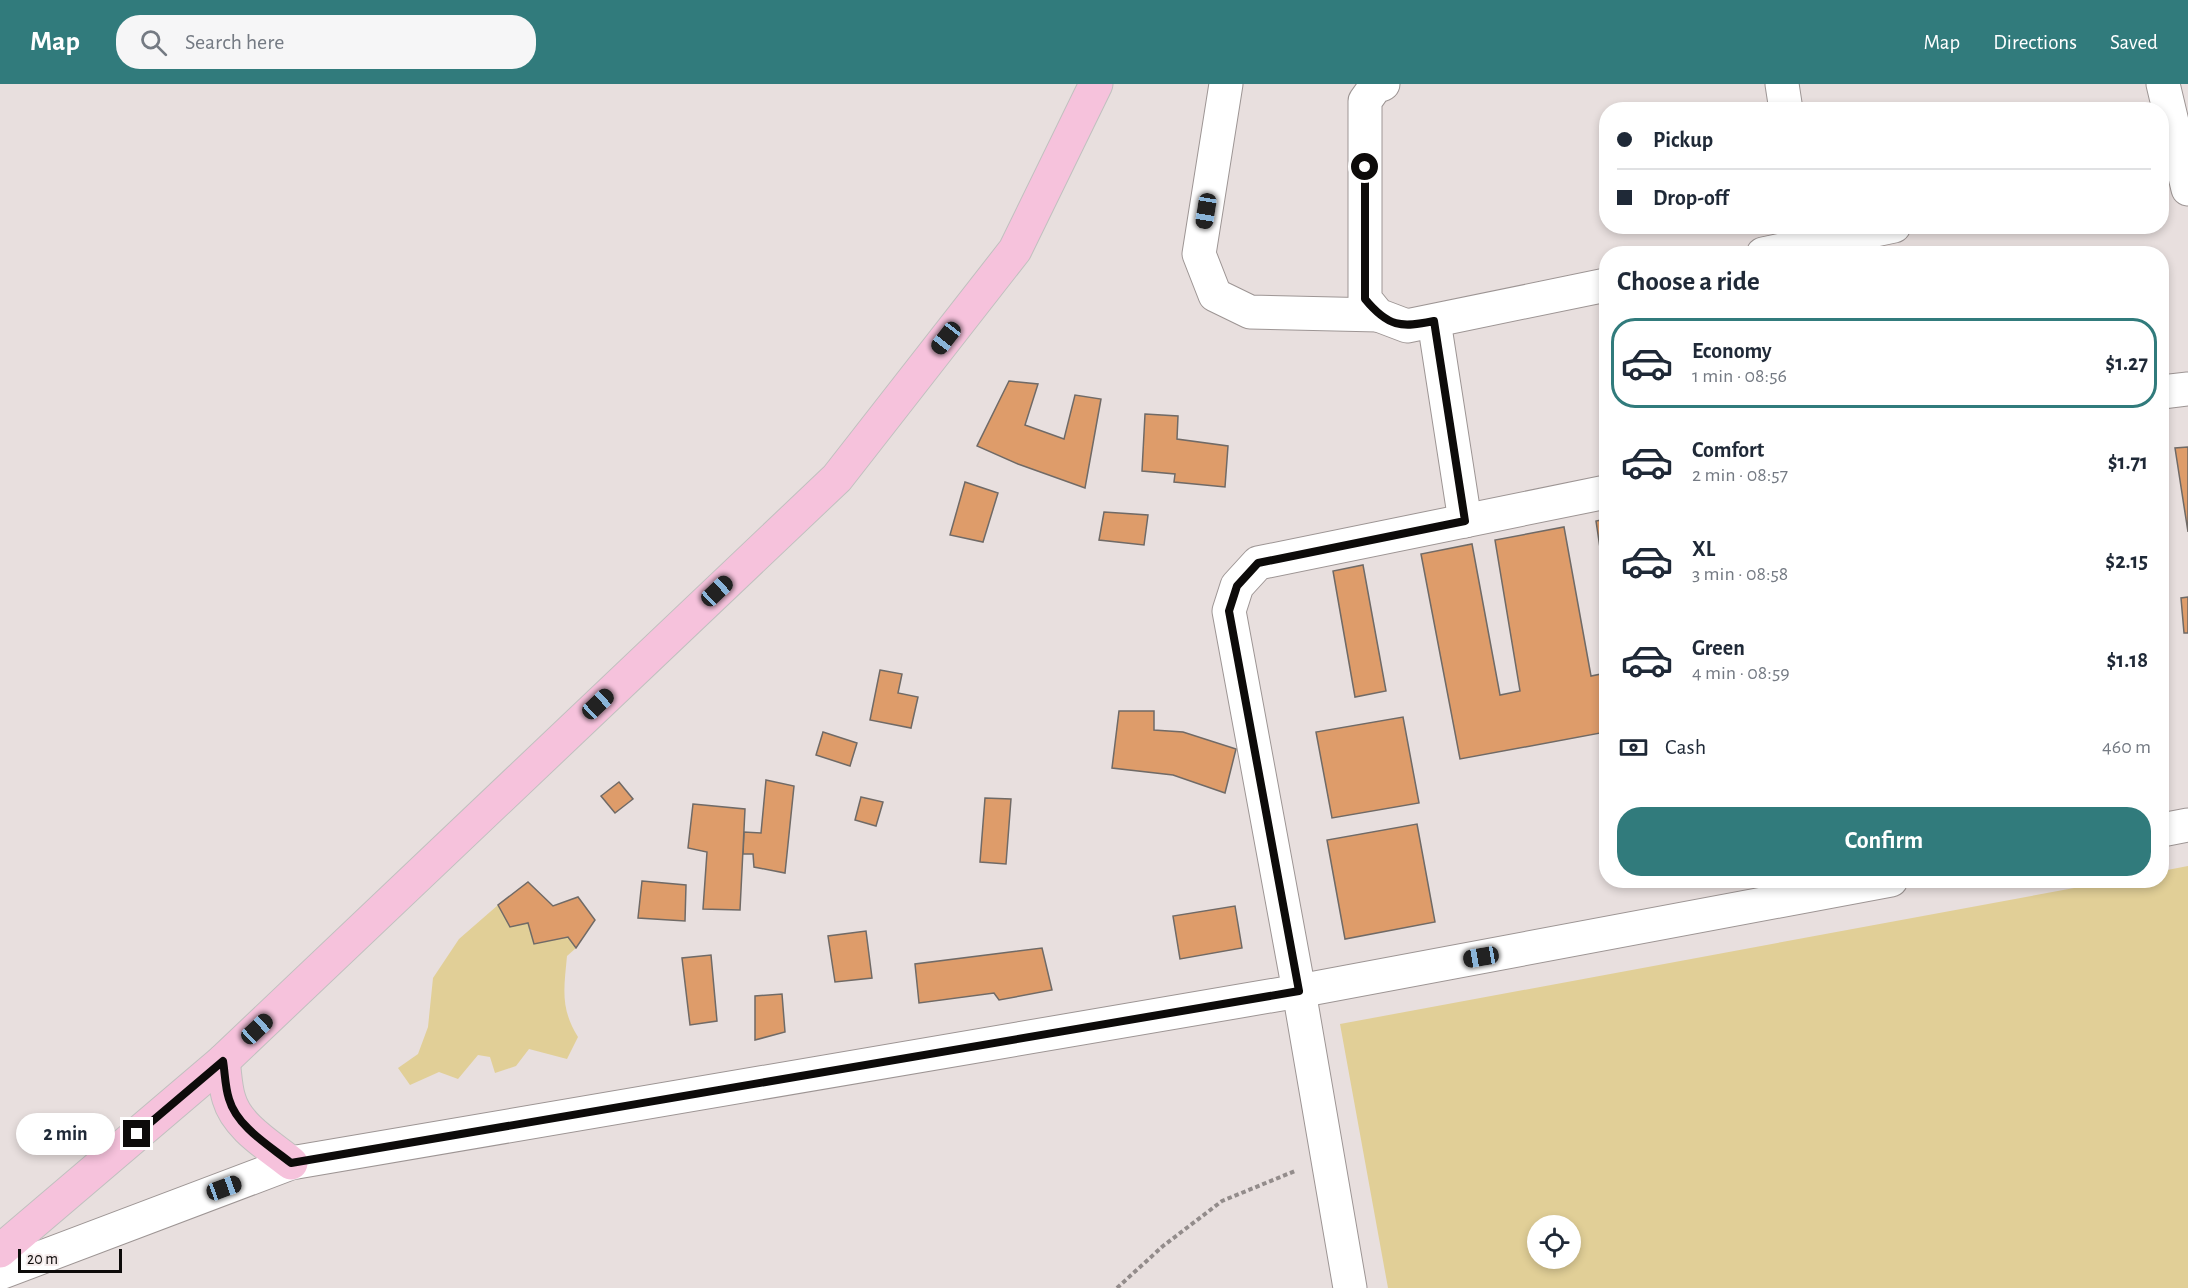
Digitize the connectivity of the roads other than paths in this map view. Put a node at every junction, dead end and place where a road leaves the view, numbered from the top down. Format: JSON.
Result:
{"nodes":[{"id":1,"x":1096,"y":84,"type":"edge"},
{"id":2,"x":1226,"y":84,"type":"edge"},
{"id":3,"x":1383,"y":84,"type":"edge"},
{"id":4,"x":1782,"y":84,"type":"edge"},
{"id":5,"x":2163,"y":84,"type":"edge"},
{"id":6,"x":1785,"y":102,"type":"edge"},
{"id":7,"x":2166,"y":102,"type":"edge"},
{"id":8,"x":2169,"y":123,"type":"edge"},
{"id":9,"x":2177,"y":176,"type":"edge"},
{"id":10,"x":1848,"y":234,"type":"edge"},
{"id":11,"x":1808,"y":241,"type":"edge"},
{"id":12,"x":1791,"y":246,"type":"edge"},
{"id":13,"x":1599,"y":286,"type":"edge"},
{"id":14,"x":1378,"y":315,"type":"junction"},
{"id":15,"x":1434,"y":321,"type":"junction"},
{"id":16,"x":2188,"y":389,"type":"edge"},
{"id":17,"x":2169,"y":391,"type":"edge"},
{"id":18,"x":1599,"y":493,"type":"edge"},
{"id":19,"x":1465,"y":521,"type":"junction"},
{"id":20,"x":2188,"y":825,"type":"edge"},
{"id":21,"x":2169,"y":829,"type":"edge"},
{"id":22,"x":1848,"y":888,"type":"edge"},
{"id":23,"x":1299,"y":991,"type":"junction"},
{"id":24,"x":223,"y":1061,"type":"junction"},
{"id":25,"x":291,"y":1163,"type":"junction"},
{"id":26,"x":0,"y":1251,"type":"edge"},
{"id":27,"x":0,"y":1273,"type":"edge"},
{"id":28,"x":1350,"y":1288,"type":"edge"}],
"edges":[{"from":1,"to":24,"type":"highway"},
{"from":2,"to":14,"type":"street"},
{"from":3,"to":14,"type":"street"},
{"from":4,"to":6,"type":"street"},
{"from":5,"to":7,"type":"street"},
{"from":8,"to":9,"type":"street"},
{"from":10,"to":11,"type":"street"},
{"from":11,"to":12,"type":"street"},
{"from":13,"to":15,"type":"street"},
{"from":14,"to":15,"type":"street"},
{"from":15,"to":19,"type":"street"},
{"from":16,"to":17,"type":"street"},
{"from":18,"to":19,"type":"street"},
{"from":19,"to":23,"type":"street"},
{"from":20,"to":21,"type":"street"},
{"from":22,"to":23,"type":"street"},
{"from":23,"to":25,"type":"street"},
{"from":23,"to":28,"type":"street"},
{"from":24,"to":25,"type":"highway"},
{"from":24,"to":26,"type":"highway"},
{"from":25,"to":27,"type":"street"}]}
